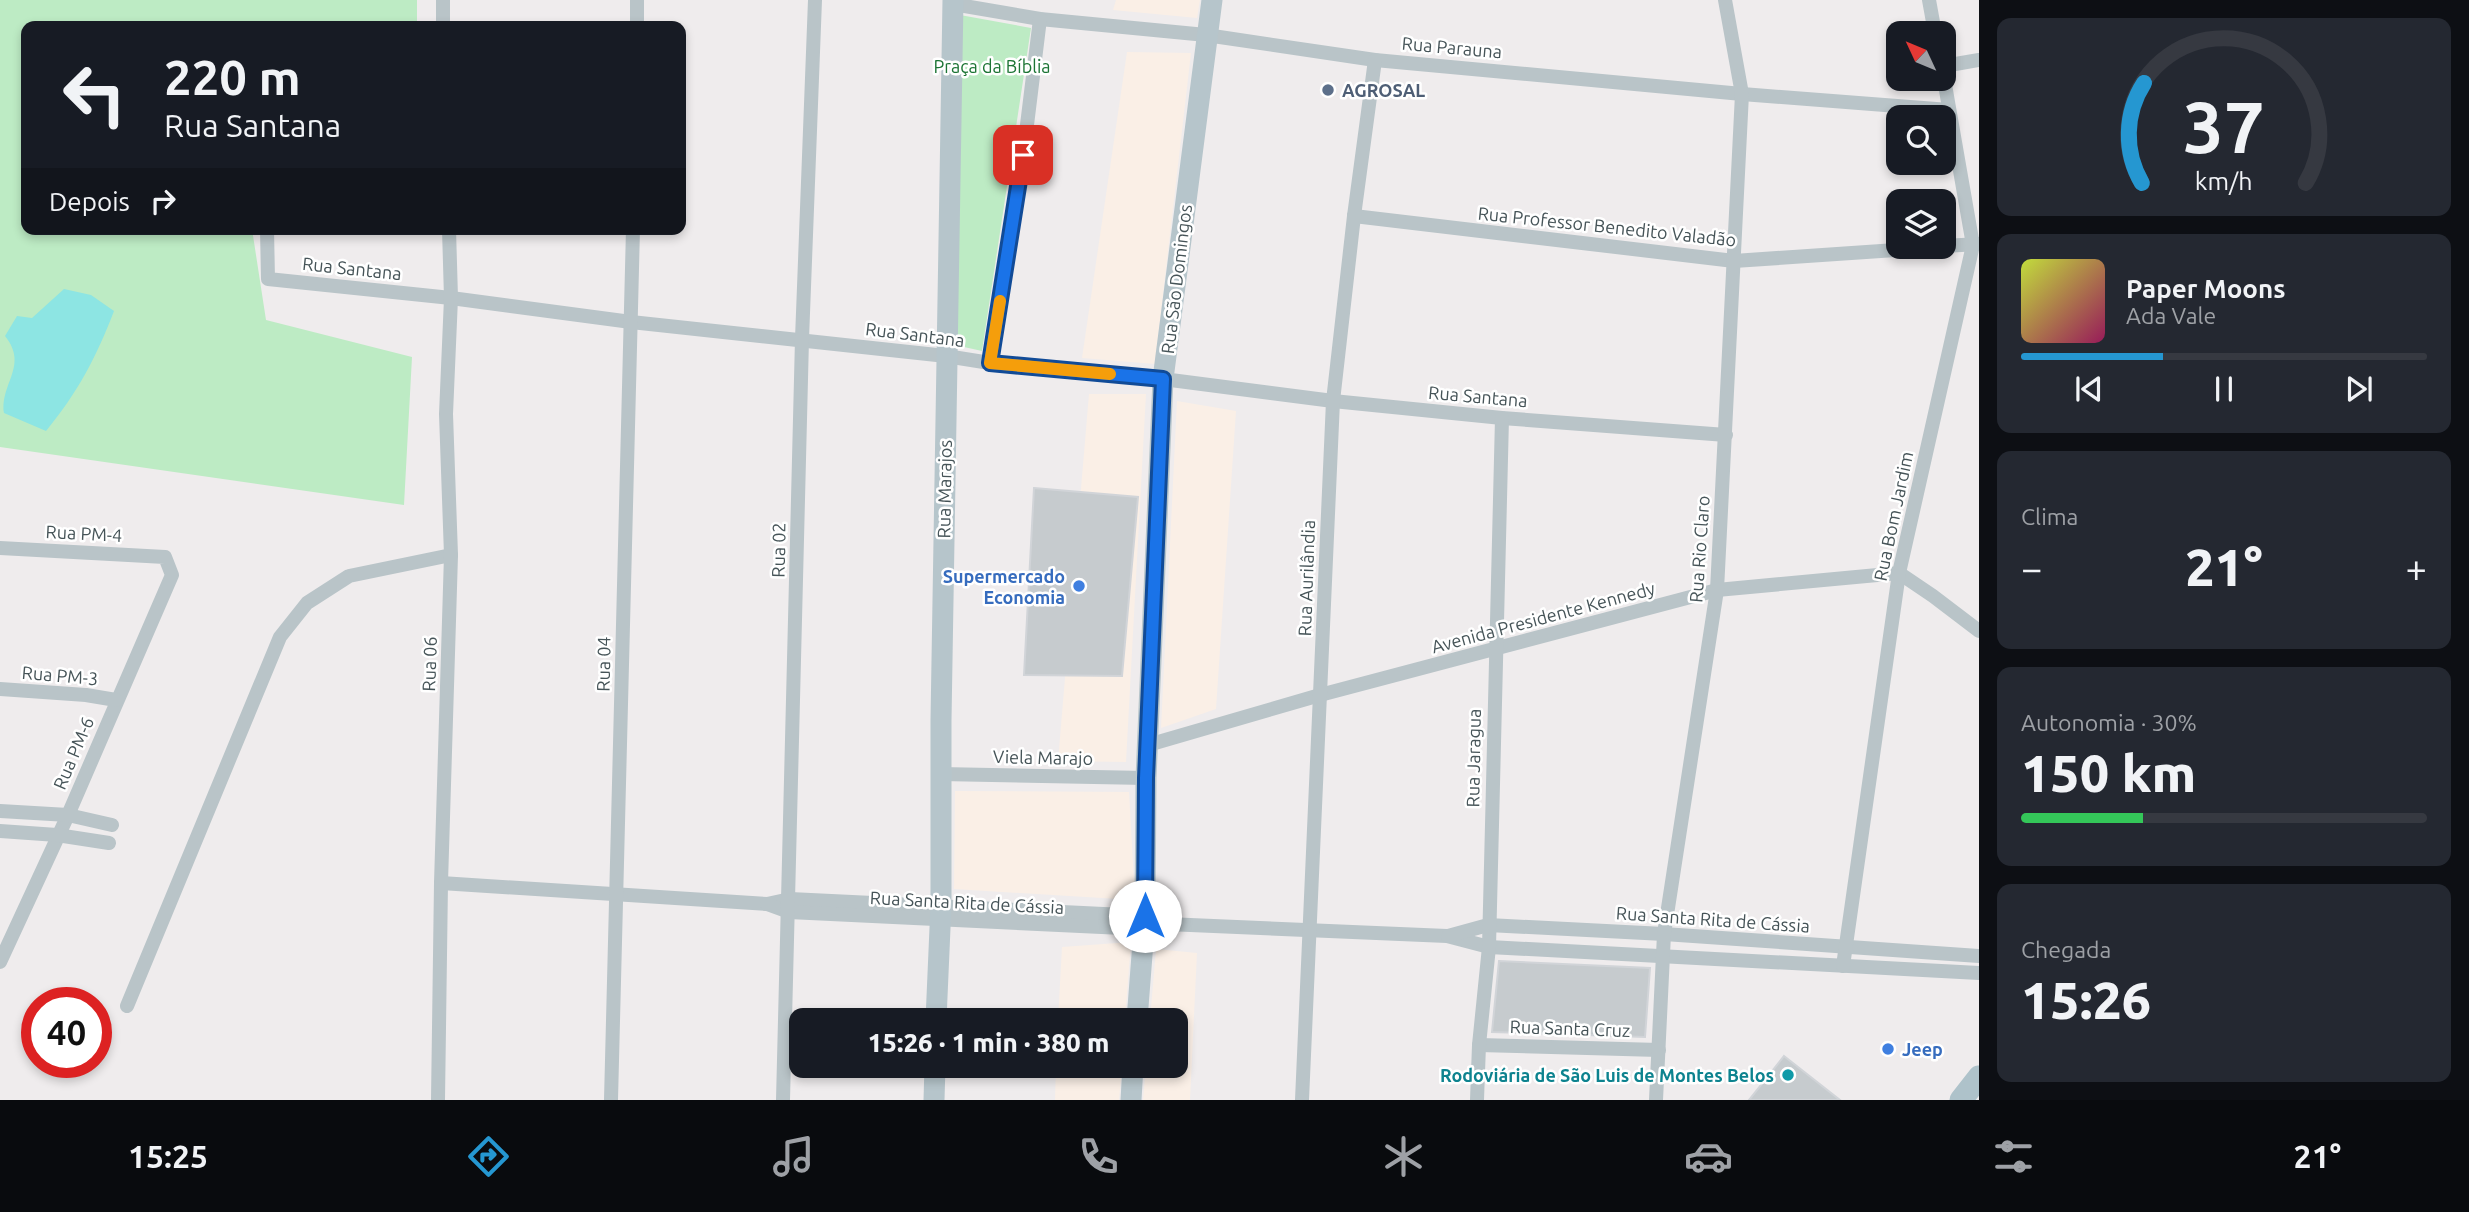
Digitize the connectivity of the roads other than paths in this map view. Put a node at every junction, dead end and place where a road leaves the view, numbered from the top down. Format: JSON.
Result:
{"nodes":[{"id":1,"x":443,"y":0,"type":"edge"},
{"id":2,"x":637,"y":0,"type":"edge"},
{"id":3,"x":815,"y":0,"type":"edge"},
{"id":4,"x":1212,"y":0,"type":"edge"},
{"id":5,"x":1725,"y":0,"type":"edge"},
{"id":6,"x":1929,"y":0,"type":"edge"},
{"id":7,"x":953,"y":2,"type":"edge"},
{"id":8,"x":1040,"y":19,"type":"junction"},
{"id":9,"x":443,"y":21,"type":"edge"},
{"id":10,"x":637,"y":21,"type":"edge"},
{"id":11,"x":1933,"y":21,"type":"edge"},
{"id":12,"x":1206,"y":35,"type":"junction"},
{"id":13,"x":1375,"y":60,"type":"junction"},
{"id":14,"x":1979,"y":60,"type":"edge"},
{"id":15,"x":1956,"y":64,"type":"edge"},
{"id":16,"x":1742,"y":94,"type":"junction"},
{"id":17,"x":1886,"y":105,"type":"edge"},
{"id":18,"x":1956,"y":145,"type":"edge"},
{"id":19,"x":1353,"y":216,"type":"junction"},
{"id":20,"x":267,"y":235,"type":"edge"},
{"id":21,"x":449,"y":235,"type":"edge"},
{"id":22,"x":633,"y":235,"type":"edge"},
{"id":23,"x":1976,"y":244,"type":"edge"},
{"id":24,"x":1956,"y":246,"type":"edge"},
{"id":25,"x":1886,"y":251,"type":"edge"},
{"id":26,"x":1734,"y":261,"type":"junction"},
{"id":27,"x":451,"y":298,"type":"junction"},
{"id":28,"x":631,"y":322,"type":"junction"},
{"id":29,"x":802,"y":339,"type":"junction"},
{"id":30,"x":946,"y":356,"type":"junction"},
{"id":31,"x":990,"y":363,"type":"junction"},
{"id":32,"x":1163,"y":379,"type":"junction"},
{"id":33,"x":1333,"y":401,"type":"junction"},
{"id":34,"x":1502,"y":418,"type":"junction"},
{"id":35,"x":1726,"y":435,"type":"junction"},
{"id":36,"x":0,"y":548,"type":"edge"},
{"id":37,"x":452,"y":555,"type":"junction"},
{"id":38,"x":165,"y":557,"type":"joint"},
{"id":39,"x":1899,"y":573,"type":"junction"},
{"id":40,"x":1717,"y":590,"type":"junction"},
{"id":41,"x":1979,"y":631,"type":"edge"},
{"id":42,"x":1494,"y":651,"type":"junction"},
{"id":43,"x":0,"y":689,"type":"edge"},
{"id":44,"x":1320,"y":695,"type":"junction"},
{"id":45,"x":116,"y":700,"type":"junction"},
{"id":46,"x":1148,"y":745,"type":"junction"},
{"id":47,"x":940,"y":774,"type":"junction"},
{"id":48,"x":1146,"y":778,"type":"junction"},
{"id":49,"x":0,"y":811,"type":"edge"},
{"id":50,"x":68,"y":815,"type":"junction"},
{"id":51,"x":112,"y":825,"type":"dead end"},
{"id":52,"x":0,"y":831,"type":"edge"},
{"id":53,"x":57,"y":835,"type":"junction"},
{"id":54,"x":109,"y":843,"type":"dead end"},
{"id":55,"x":441,"y":883,"type":"junction"},
{"id":56,"x":616,"y":894,"type":"junction"},
{"id":57,"x":789,"y":906,"type":"junction"},
{"id":58,"x":940,"y":913,"type":"junction"},
{"id":59,"x":1145,"y":922,"type":"junction"},
{"id":60,"x":1488,"y":925,"type":"junction"},
{"id":61,"x":1308,"y":931,"type":"junction"},
{"id":62,"x":1664,"y":934,"type":"junction"},
{"id":63,"x":1447,"y":936,"type":"junction"},
{"id":64,"x":1489,"y":947,"type":"junction"},
{"id":65,"x":1847,"y":947,"type":"junction"},
{"id":66,"x":1663,"y":955,"type":"junction"},
{"id":67,"x":1979,"y":956,"type":"edge"},
{"id":68,"x":1,"y":958,"type":"edge"},
{"id":69,"x":1843,"y":966,"type":"junction"},
{"id":70,"x":1979,"y":972,"type":"edge"},
{"id":71,"x":127,"y":1006,"type":"dead end"},
{"id":72,"x":936,"y":1008,"type":"edge"},
{"id":73,"x":1138,"y":1008,"type":"edge"},
{"id":74,"x":1479,"y":1045,"type":"junction"},
{"id":75,"x":1658,"y":1050,"type":"junction"},
{"id":76,"x":1979,"y":1077,"type":"edge"},
{"id":77,"x":935,"y":1078,"type":"edge"},
{"id":78,"x":1132,"y":1078,"type":"edge"},
{"id":79,"x":438,"y":1100,"type":"edge"},
{"id":80,"x":611,"y":1100,"type":"edge"},
{"id":81,"x":783,"y":1100,"type":"edge"},
{"id":82,"x":934,"y":1100,"type":"edge"},
{"id":83,"x":1130,"y":1100,"type":"edge"},
{"id":84,"x":1302,"y":1100,"type":"edge"},
{"id":85,"x":1477,"y":1100,"type":"edge"},
{"id":86,"x":1656,"y":1100,"type":"edge"},
{"id":87,"x":1961,"y":1100,"type":"edge"}],
"edges":[{"from":1,"to":9,"type":"street"},
{"from":2,"to":10,"type":"street"},
{"from":3,"to":29,"type":"street","name":"Rua 02"},
{"from":4,"to":12,"type":"street","name":"Rua São Domingos"},
{"from":5,"to":16,"type":"street","name":"Rua Rio Claro"},
{"from":6,"to":11,"type":"street"},
{"from":7,"to":8,"type":"street","name":"Rua Parauna"},
{"from":7,"to":30,"type":"street","name":"Rua Marajos"},
{"from":8,"to":12,"type":"street","name":"Rua Parauna"},
{"from":8,"to":31,"type":"street"},
{"from":12,"to":13,"type":"street","name":"Rua Parauna"},
{"from":12,"to":32,"type":"street","name":"Rua São Domingos"},
{"from":13,"to":16,"type":"street","name":"Rua Parauna"},
{"from":13,"to":19,"type":"street","name":"Rua Aurilândia"},
{"from":14,"to":15,"type":"street"},
{"from":16,"to":17,"type":"street","name":"Rua Parauna"},
{"from":16,"to":26,"type":"street","name":"Rua Rio Claro"},
{"from":18,"to":23,"type":"street","name":"Rua Bom Jardim"},
{"from":19,"to":26,"type":"street","name":"Rua Professor Benedito Valadão"},
{"from":19,"to":33,"type":"street","name":"Rua Aurilândia"},
{"from":20,"to":27,"type":"street","name":"Rua Santana"},
{"from":21,"to":27,"type":"street","name":"Rua 06"},
{"from":22,"to":28,"type":"street","name":"Rua 04"},
{"from":23,"to":24,"type":"street","name":"Rua Professor Benedito Valadão"},
{"from":23,"to":39,"type":"street","name":"Rua Bom Jardim"},
{"from":25,"to":26,"type":"street","name":"Rua Professor Benedito Valadão"},
{"from":26,"to":35,"type":"street","name":"Rua Rio Claro"},
{"from":27,"to":28,"type":"street","name":"Rua Santana"},
{"from":27,"to":37,"type":"street","name":"Rua 06"},
{"from":28,"to":29,"type":"street","name":"Rua Santana"},
{"from":28,"to":56,"type":"street","name":"Rua 04"},
{"from":29,"to":30,"type":"street","name":"Rua Santana"},
{"from":29,"to":57,"type":"street","name":"Rua 02"},
{"from":30,"to":31,"type":"street","name":"Rua Santana"},
{"from":30,"to":47,"type":"street","name":"Rua Marajos"},
{"from":31,"to":32,"type":"street","name":"Rua Santana"},
{"from":32,"to":33,"type":"street","name":"Rua Santana"},
{"from":32,"to":46,"type":"street","name":"Rua São Domingos"},
{"from":33,"to":34,"type":"street","name":"Rua Santana"},
{"from":33,"to":44,"type":"street","name":"Rua Aurilândia"},
{"from":34,"to":35,"type":"street","name":"Rua Santana"},
{"from":34,"to":42,"type":"street","name":"Rua Jaragua"},
{"from":35,"to":40,"type":"street","name":"Rua Rio Claro"},
{"from":36,"to":38,"type":"street","name":"Rua PM-4"},
{"from":37,"to":55,"type":"street","name":"Rua 06"},
{"from":37,"to":71,"type":"street"},
{"from":38,"to":45,"type":"street","name":"Rua PM-6"},
{"from":39,"to":40,"type":"street","name":"Avenida Presidente Kennedy"},
{"from":39,"to":41,"type":"street"},
{"from":39,"to":65,"type":"street","name":"Rua Bom Jardim"},
{"from":40,"to":42,"type":"street","name":"Avenida Presidente Kennedy"},
{"from":40,"to":62,"type":"street","name":"Rua Rio Claro"},
{"from":42,"to":44,"type":"street","name":"Avenida Presidente Kennedy"},
{"from":42,"to":60,"type":"street","name":"Rua Jaragua"},
{"from":43,"to":45,"type":"street","name":"Rua PM-3"},
{"from":44,"to":46,"type":"street","name":"Avenida Presidente Kennedy"},
{"from":44,"to":61,"type":"street","name":"Rua Aurilândia"},
{"from":45,"to":50,"type":"street","name":"Rua PM-6"},
{"from":46,"to":48,"type":"street","name":"Rua São Domingos"},
{"from":47,"to":48,"type":"street","name":"Viela Marajo"},
{"from":47,"to":58,"type":"street","name":"Rua Marajos"},
{"from":48,"to":59,"type":"street","name":"Rua São Domingos"},
{"from":49,"to":50,"type":"street"},
{"from":50,"to":51,"type":"street"},
{"from":50,"to":53,"type":"street","name":"Rua PM-6"},
{"from":52,"to":53,"type":"street"},
{"from":53,"to":54,"type":"street"},
{"from":53,"to":68,"type":"street","name":"Rua PM-6"},
{"from":55,"to":56,"type":"street","name":"Rua Santa Rita de Cássia"},
{"from":55,"to":79,"type":"street","name":"Rua 06"},
{"from":56,"to":57,"type":"street","name":"Rua Santa Rita de Cássia"},
{"from":56,"to":80,"type":"street","name":"Rua 04"},
{"from":57,"to":58,"type":"street","name":"Rua Santa Rita de Cássia"},
{"from":57,"to":81,"type":"street","name":"Rua 02"},
{"from":58,"to":59,"type":"street","name":"Rua Santa Rita de Cássia"},
{"from":58,"to":72,"type":"street","name":"Rua Marajos"},
{"from":59,"to":61,"type":"street","name":"Rua Santa Rita de Cássia"},
{"from":59,"to":73,"type":"street","name":"Rua São Domingos"},
{"from":60,"to":62,"type":"street","name":"Rua Santa Rita de Cássia"},
{"from":60,"to":63,"type":"street","name":"Rua Santa Rita de Cássia"},
{"from":60,"to":64,"type":"street","name":"Rua Jaragua"},
{"from":61,"to":63,"type":"street","name":"Rua Santa Rita de Cássia"},
{"from":61,"to":84,"type":"street","name":"Rua Aurilândia"},
{"from":62,"to":65,"type":"street","name":"Rua Santa Rita de Cássia"},
{"from":62,"to":66,"type":"street","name":"Rua Rio Claro"},
{"from":63,"to":64,"type":"street","name":"Rua Santa Rita de Cássia"},
{"from":64,"to":66,"type":"street","name":"Rua Santa Rita de Cássia"},
{"from":64,"to":74,"type":"street","name":"Rua Jaragua"},
{"from":65,"to":67,"type":"street","name":"Rua Santa Rita de Cássia"},
{"from":65,"to":69,"type":"street","name":"Rua Bom Jardim"},
{"from":66,"to":69,"type":"street","name":"Rua Santa Rita de Cássia"},
{"from":66,"to":75,"type":"street","name":"Rua Rio Claro"},
{"from":69,"to":70,"type":"street","name":"Rua Santa Rita de Cássia"},
{"from":74,"to":75,"type":"street","name":"Rua Santa Cruz"},
{"from":74,"to":85,"type":"street","name":"Rua Jaragua"},
{"from":75,"to":86,"type":"street","name":"Rua Rio Claro"},
{"from":76,"to":87,"type":"main road"},
{"from":77,"to":82,"type":"street"},
{"from":78,"to":83,"type":"street"}]}
